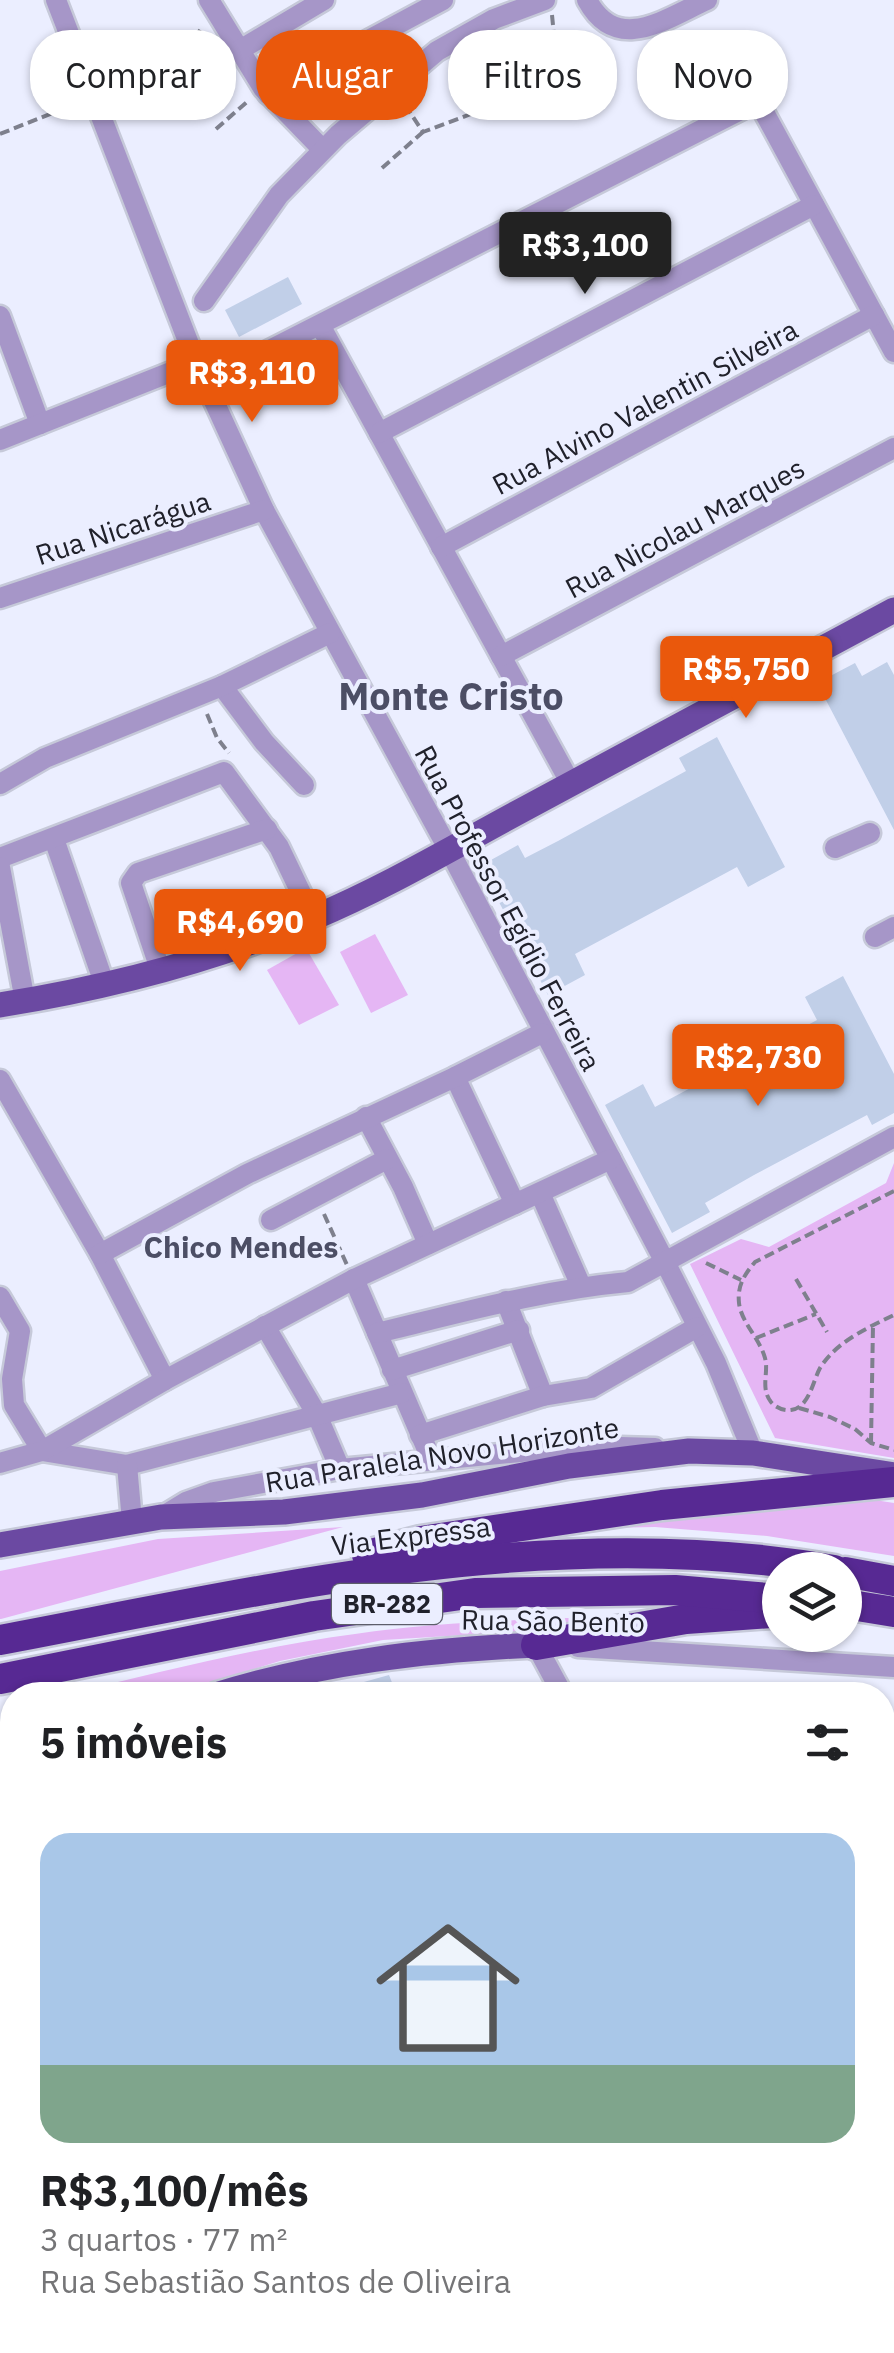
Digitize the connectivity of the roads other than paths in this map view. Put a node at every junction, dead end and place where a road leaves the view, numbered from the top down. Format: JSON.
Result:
{"nodes":[{"id":1,"x":56,"y":0,"type":"edge"},
{"id":2,"x":324,"y":0,"type":"edge"},
{"id":3,"x":444,"y":0,"type":"edge"},
{"id":4,"x":548,"y":0,"type":"edge"},
{"id":5,"x":587,"y":0,"type":"edge"},
{"id":6,"x":706,"y":0,"type":"edge"},
{"id":7,"x":211,"y":2,"type":"edge"},
{"id":8,"x":385,"y":30,"type":"edge"},
{"id":9,"x":238,"y":51,"type":"junction"},
{"id":10,"x":256,"y":78,"type":"edge"},
{"id":11,"x":294,"y":120,"type":"edge"},
{"id":12,"x":322,"y":149,"type":"junction"},
{"id":13,"x":814,"y":205,"type":"junction"},
{"id":14,"x":204,"y":301,"type":"dead end"},
{"id":15,"x":874,"y":315,"type":"junction"},
{"id":16,"x":0,"y":316,"type":"edge"},
{"id":17,"x":320,"y":325,"type":"junction"},
{"id":18,"x":894,"y":352,"type":"edge"},
{"id":19,"x":196,"y":362,"type":"junction"},
{"id":20,"x":205,"y":384,"type":"junction"},
{"id":21,"x":40,"y":424,"type":"junction"},
{"id":22,"x":379,"y":433,"type":"junction"},
{"id":23,"x":0,"y":440,"type":"edge"},
{"id":24,"x":894,"y":448,"type":"edge"},
{"id":25,"x":264,"y":510,"type":"junction"},
{"id":26,"x":442,"y":547,"type":"junction"},
{"id":27,"x":0,"y":598,"type":"edge"},
{"id":28,"x":894,"y":610,"type":"edge"},
{"id":29,"x":330,"y":633,"type":"junction"},
{"id":30,"x":501,"y":656,"type":"junction"},
{"id":31,"x":222,"y":686,"type":"junction"},
{"id":32,"x":0,"y":784,"type":"edge"},
{"id":33,"x":304,"y":784,"type":"dead end"},
{"id":34,"x":571,"y":784,"type":"junction"},
{"id":35,"x":267,"y":828,"type":"junction"},
{"id":36,"x":870,"y":832,"type":"dead end"},
{"id":37,"x":54,"y":839,"type":"junction"},
{"id":38,"x":835,"y":848,"type":"dead end"},
{"id":39,"x":448,"y":850,"type":"junction"},
{"id":40,"x":0,"y":858,"type":"edge"},
{"id":41,"x":0,"y":867,"type":"edge"},
{"id":42,"x":313,"y":918,"type":"junction"},
{"id":43,"x":160,"y":968,"type":"junction"},
{"id":44,"x":104,"y":983,"type":"junction"},
{"id":45,"x":12,"y":1003,"type":"edge"},
{"id":46,"x":542,"y":1033,"type":"junction"},
{"id":47,"x":455,"y":1078,"type":"junction"},
{"id":48,"x":0,"y":1080,"type":"edge"},
{"id":49,"x":366,"y":1117,"type":"junction"},
{"id":50,"x":894,"y":1137,"type":"edge"},
{"id":51,"x":387,"y":1159,"type":"junction"},
{"id":52,"x":611,"y":1159,"type":"junction"},
{"id":53,"x":540,"y":1193,"type":"junction"},
{"id":54,"x":515,"y":1204,"type":"junction"},
{"id":55,"x":271,"y":1220,"type":"dead end"},
{"id":56,"x":428,"y":1244,"type":"junction"},
{"id":57,"x":100,"y":1254,"type":"junction"},
{"id":58,"x":666,"y":1264,"type":"junction"},
{"id":59,"x":354,"y":1280,"type":"junction"},
{"id":60,"x":581,"y":1286,"type":"junction"},
{"id":61,"x":0,"y":1297,"type":"edge"},
{"id":62,"x":506,"y":1301,"type":"junction"},
{"id":63,"x":265,"y":1326,"type":"junction"},
{"id":64,"x":697,"y":1327,"type":"junction"},
{"id":65,"x":519,"y":1330,"type":"junction"},
{"id":66,"x":376,"y":1333,"type":"junction"},
{"id":67,"x":392,"y":1370,"type":"junction"},
{"id":68,"x":165,"y":1380,"type":"junction"},
{"id":69,"x":402,"y":1393,"type":"junction"},
{"id":70,"x":543,"y":1396,"type":"junction"},
{"id":71,"x":317,"y":1415,"type":"junction"},
{"id":72,"x":420,"y":1435,"type":"junction"},
{"id":73,"x":42,"y":1451,"type":"junction"},
{"id":74,"x":689,"y":1451,"type":"junction"},
{"id":75,"x":753,"y":1453,"type":"junction"},
{"id":76,"x":430,"y":1458,"type":"junction"},
{"id":77,"x":0,"y":1463,"type":"edge"},
{"id":78,"x":127,"y":1465,"type":"junction"},
{"id":79,"x":340,"y":1468,"type":"junction"},
{"id":80,"x":894,"y":1479,"type":"edge"},
{"id":81,"x":161,"y":1517,"type":"junction"},
{"id":82,"x":132,"y":1520,"type":"junction"},
{"id":83,"x":1,"y":1542,"type":"edge"},
{"id":84,"x":762,"y":1559,"type":"edge"},
{"id":85,"x":862,"y":1575,"type":"edge"},
{"id":86,"x":894,"y":1581,"type":"edge"},
{"id":87,"x":290,"y":1585,"type":"junction"},
{"id":88,"x":762,"y":1597,"type":"edge"},
{"id":89,"x":762,"y":1614,"type":"edge"},
{"id":90,"x":0,"y":1640,"type":"edge"},
{"id":91,"x":536,"y":1645,"type":"junction"},
{"id":92,"x":894,"y":1667,"type":"edge"},
{"id":93,"x":0,"y":1680,"type":"edge"},
{"id":94,"x":264,"y":1682,"type":"edge"},
{"id":95,"x":556,"y":1682,"type":"edge"}],
"edges":[{"from":1,"to":19,"type":"street","name":"Rua Professor Egídio Ferreira"},
{"from":2,"to":9,"type":"street"},
{"from":3,"to":8,"type":"street"},
{"from":4,"to":12,"type":"street"},
{"from":5,"to":6,"type":"street"},
{"from":7,"to":9,"type":"street"},
{"from":9,"to":10,"type":"street"},
{"from":11,"to":12,"type":"street"},
{"from":12,"to":14,"type":"street"},
{"from":13,"to":15,"type":"street"},
{"from":13,"to":17,"type":"street"},
{"from":13,"to":22,"type":"street"},
{"from":15,"to":18,"type":"street"},
{"from":15,"to":26,"type":"street","name":"Rua Alvino Valentin Silveira"},
{"from":16,"to":21,"type":"street"},
{"from":17,"to":20,"type":"street"},
{"from":17,"to":22,"type":"street"},
{"from":19,"to":20,"type":"street","name":"Rua Professor Egídio Ferreira"},
{"from":19,"to":21,"type":"street"},
{"from":20,"to":25,"type":"street","name":"Rua Professor Egídio Ferreira"},
{"from":21,"to":23,"type":"street"},
{"from":22,"to":26,"type":"street"},
{"from":24,"to":30,"type":"street","name":"Rua Nicolau Marques"},
{"from":25,"to":27,"type":"street","name":"Rua Nicarágua"},
{"from":25,"to":29,"type":"street","name":"Rua Professor Egídio Ferreira"},
{"from":26,"to":30,"type":"street"},
{"from":28,"to":34,"type":"main road"},
{"from":29,"to":31,"type":"street"},
{"from":29,"to":39,"type":"street","name":"Rua Professor Egídio Ferreira"},
{"from":30,"to":34,"type":"street"},
{"from":31,"to":32,"type":"street"},
{"from":31,"to":33,"type":"street"},
{"from":34,"to":39,"type":"main road"},
{"from":35,"to":37,"type":"street"},
{"from":35,"to":42,"type":"street"},
{"from":35,"to":43,"type":"street"},
{"from":36,"to":38,"type":"street"},
{"from":37,"to":40,"type":"street"},
{"from":37,"to":44,"type":"street"},
{"from":39,"to":42,"type":"main road"},
{"from":39,"to":46,"type":"street","name":"Rua Professor Egídio Ferreira"},
{"from":41,"to":45,"type":"street"},
{"from":42,"to":43,"type":"main road"},
{"from":43,"to":44,"type":"main road"},
{"from":44,"to":45,"type":"main road"},
{"from":46,"to":47,"type":"street"},
{"from":46,"to":52,"type":"street","name":"Rua Professor Egídio Ferreira"},
{"from":47,"to":49,"type":"street"},
{"from":47,"to":54,"type":"street"},
{"from":48,"to":57,"type":"street"},
{"from":49,"to":51,"type":"street"},
{"from":49,"to":57,"type":"street"},
{"from":50,"to":58,"type":"street"},
{"from":51,"to":55,"type":"street"},
{"from":51,"to":56,"type":"street"},
{"from":52,"to":53,"type":"street"},
{"from":52,"to":58,"type":"street","name":"Rua Professor Egídio Ferreira"},
{"from":53,"to":54,"type":"street"},
{"from":53,"to":60,"type":"street"},
{"from":54,"to":56,"type":"street"},
{"from":56,"to":59,"type":"street"},
{"from":57,"to":68,"type":"street"},
{"from":58,"to":60,"type":"street"},
{"from":58,"to":64,"type":"street","name":"Rua Professor Egídio Ferreira"},
{"from":59,"to":63,"type":"street"},
{"from":59,"to":66,"type":"street"},
{"from":60,"to":62,"type":"street"},
{"from":61,"to":73,"type":"street"},
{"from":62,"to":65,"type":"street"},
{"from":62,"to":66,"type":"street"},
{"from":63,"to":68,"type":"street"},
{"from":63,"to":71,"type":"street"},
{"from":64,"to":70,"type":"street"},
{"from":64,"to":75,"type":"street","name":"Rua Professor Egídio Ferreira"},
{"from":65,"to":67,"type":"street"},
{"from":65,"to":70,"type":"street"},
{"from":66,"to":67,"type":"street"},
{"from":67,"to":69,"type":"street"},
{"from":68,"to":73,"type":"street"},
{"from":69,"to":71,"type":"street"},
{"from":69,"to":72,"type":"street"},
{"from":70,"to":72,"type":"street"},
{"from":71,"to":78,"type":"street"},
{"from":71,"to":79,"type":"street"},
{"from":72,"to":76,"type":"street"},
{"from":73,"to":77,"type":"street"},
{"from":73,"to":78,"type":"street"},
{"from":74,"to":75,"type":"main road","name":"Rua Paralela Novo Horizonte"},
{"from":74,"to":76,"type":"street"},
{"from":74,"to":81,"type":"main road","name":"Rua Paralela Novo Horizonte"},
{"from":75,"to":80,"type":"main road","name":"Rua Paralela Novo Horizonte"},
{"from":76,"to":79,"type":"street"},
{"from":78,"to":82,"type":"street"},
{"from":79,"to":81,"type":"street"},
{"from":80,"to":87,"type":"highway"},
{"from":81,"to":82,"type":"main road","name":"Rua Paralela Novo Horizonte"},
{"from":82,"to":83,"type":"main road","name":"Rua Paralela Novo Horizonte"},
{"from":84,"to":87,"type":"highway","name":"Via Expressa","number":"BR-282"},
{"from":85,"to":86,"type":"highway"},
{"from":87,"to":90,"type":"highway","name":"Via Expressa","number":"BR-282"},
{"from":88,"to":93,"type":"highway","number":"BR-282"},
{"from":89,"to":91,"type":"highway"},
{"from":91,"to":92,"type":"street","name":"Rua São Bento"},
{"from":91,"to":94,"type":"main road","name":"Rua São Bento"},
{"from":91,"to":95,"type":"street"}]}
